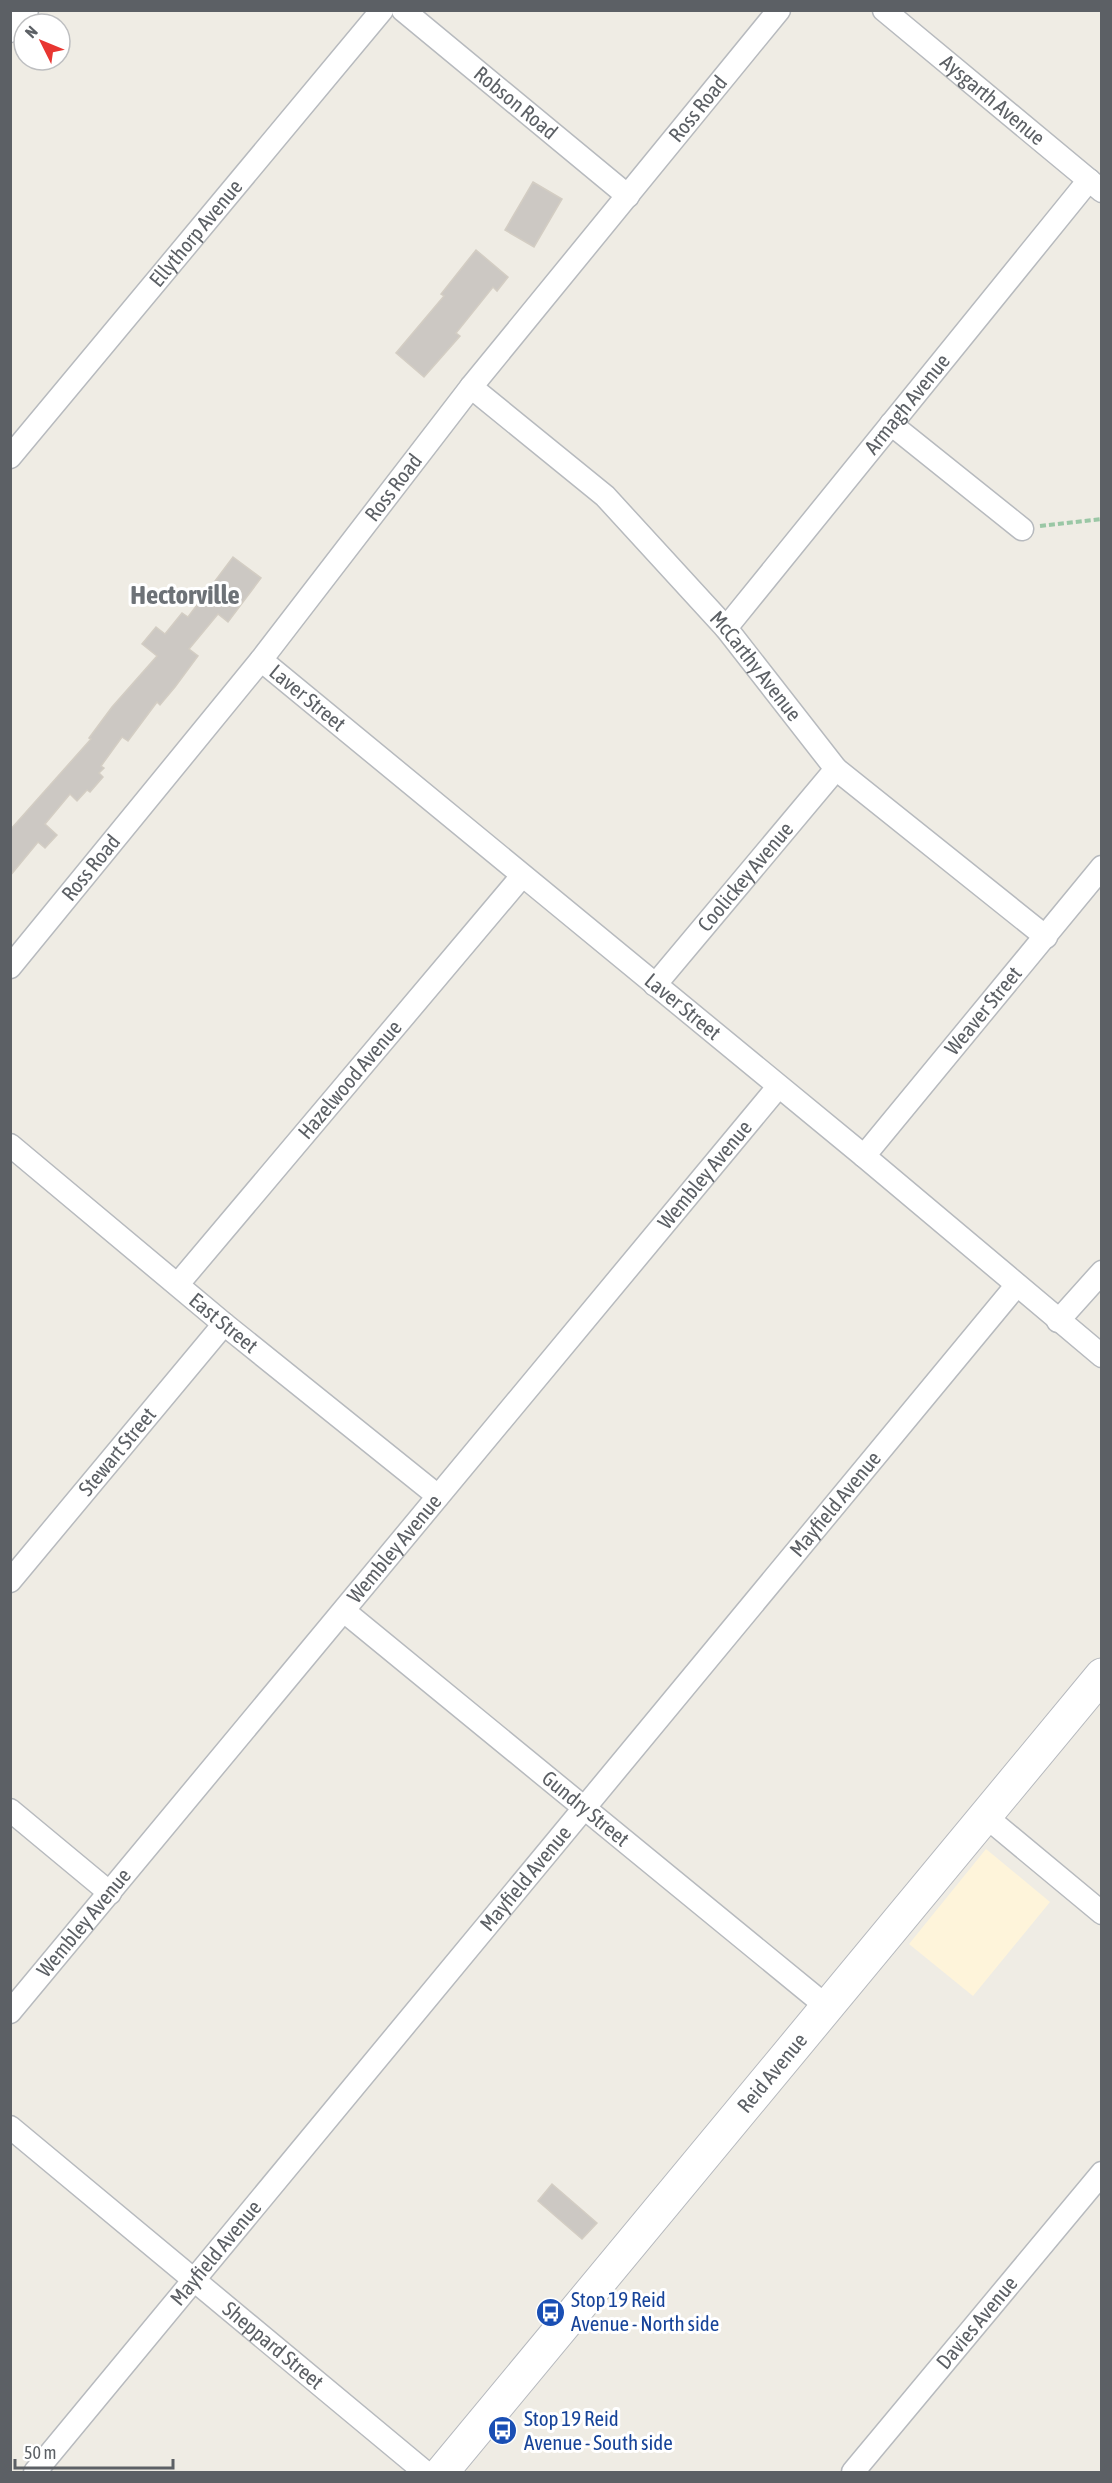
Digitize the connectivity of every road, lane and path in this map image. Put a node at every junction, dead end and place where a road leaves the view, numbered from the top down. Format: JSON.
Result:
{"nodes":[{"id":1,"x":27,"y":10,"type":"edge"},
{"id":2,"x":382,"y":10,"type":"edge"},
{"id":3,"x":403,"y":10,"type":"edge"},
{"id":4,"x":779,"y":10,"type":"edge"},
{"id":5,"x":884,"y":10,"type":"edge"},
{"id":6,"x":10,"y":31,"type":"edge"},
{"id":7,"x":1095,"y":185,"type":"edge"},
{"id":8,"x":628,"y":196,"type":"junction"},
{"id":9,"x":471,"y":387,"type":"junction"},
{"id":10,"x":891,"y":424,"type":"junction"},
{"id":11,"x":14,"y":444,"type":"edge"},
{"id":12,"x":1101,"y":519,"type":"edge"},
{"id":13,"x":1022,"y":529,"type":"joint"},
{"id":14,"x":726,"y":628,"type":"junction"},
{"id":15,"x":261,"y":660,"type":"junction"},
{"id":16,"x":836,"y":768,"type":"junction"},
{"id":17,"x":1099,"y":875,"type":"edge"},
{"id":18,"x":522,"y":876,"type":"junction"},
{"id":19,"x":1046,"y":937,"type":"junction"},
{"id":20,"x":10,"y":967,"type":"edge"},
{"id":21,"x":654,"y":985,"type":"junction"},
{"id":22,"x":778,"y":1087,"type":"junction"},
{"id":23,"x":12,"y":1149,"type":"edge"},
{"id":24,"x":864,"y":1156,"type":"junction"},
{"id":25,"x":1101,"y":1272,"type":"edge"},
{"id":26,"x":178,"y":1284,"type":"junction"},
{"id":27,"x":1016,"y":1286,"type":"junction"},
{"id":28,"x":1058,"y":1321,"type":"junction"},
{"id":29,"x":224,"y":1324,"type":"junction"},
{"id":30,"x":1101,"y":1356,"type":"edge"},
{"id":31,"x":438,"y":1496,"type":"junction"},
{"id":32,"x":10,"y":1581,"type":"edge"},
{"id":33,"x":344,"y":1611,"type":"junction"},
{"id":34,"x":1101,"y":1676,"type":"edge"},
{"id":35,"x":583,"y":1809,"type":"junction"},
{"id":36,"x":10,"y":1810,"type":"edge"},
{"id":37,"x":984,"y":1815,"type":"junction"},
{"id":38,"x":110,"y":1893,"type":"junction"},
{"id":39,"x":1101,"y":1913,"type":"edge"},
{"id":40,"x":826,"y":2006,"type":"junction"},
{"id":41,"x":10,"y":2012,"type":"edge"},
{"id":42,"x":10,"y":2127,"type":"edge"},
{"id":43,"x":1101,"y":2173,"type":"edge"},
{"id":44,"x":195,"y":2279,"type":"junction"},
{"id":45,"x":35,"y":2472,"type":"edge"},
{"id":46,"x":425,"y":2472,"type":"edge"},
{"id":47,"x":442,"y":2472,"type":"edge"},
{"id":48,"x":853,"y":2472,"type":"edge"}],
"edges":[{"from":1,"to":6,"type":"street"},
{"from":2,"to":11,"type":"street","name":"Ellythorp Avenue"},
{"from":3,"to":8,"type":"street","name":"Robson Road"},
{"from":4,"to":8,"type":"street","name":"Ross Road"},
{"from":5,"to":7,"type":"street","name":"Aysgarth Avenue"},
{"from":7,"to":10,"type":"street","name":"Armagh Avenue"},
{"from":8,"to":9,"type":"street","name":"Ross Road"},
{"from":9,"to":14,"type":"street","name":"McCarthy Avenue"},
{"from":9,"to":15,"type":"street","name":"Ross Road"},
{"from":10,"to":13,"type":"street"},
{"from":10,"to":14,"type":"street","name":"Armagh Avenue"},
{"from":12,"to":13,"type":"path"},
{"from":14,"to":16,"type":"street","name":"McCarthy Avenue"},
{"from":15,"to":18,"type":"street","name":"Laver Street"},
{"from":15,"to":20,"type":"street","name":"Ross Road"},
{"from":16,"to":19,"type":"street","name":"McCarthy Avenue"},
{"from":16,"to":21,"type":"street","name":"Coolickey Avenue"},
{"from":17,"to":19,"type":"street","name":"Weaver Street"},
{"from":18,"to":21,"type":"street","name":"Laver Street"},
{"from":18,"to":26,"type":"street","name":"Hazelwood Avenue"},
{"from":19,"to":24,"type":"street","name":"Weaver Street"},
{"from":21,"to":22,"type":"street","name":"Laver Street"},
{"from":22,"to":24,"type":"street","name":"Laver Street"},
{"from":22,"to":31,"type":"street","name":"Wembley Avenue"},
{"from":23,"to":26,"type":"street","name":"East Street"},
{"from":24,"to":27,"type":"street","name":"Laver Street"},
{"from":25,"to":28,"type":"street"},
{"from":26,"to":29,"type":"street","name":"East Street"},
{"from":27,"to":28,"type":"street","name":"Laver Street"},
{"from":27,"to":35,"type":"street","name":"Mayfield Avenue"},
{"from":28,"to":30,"type":"street","name":"Laver Street"},
{"from":29,"to":31,"type":"street","name":"East Street"},
{"from":29,"to":32,"type":"street","name":"Stewart Street"},
{"from":31,"to":33,"type":"street","name":"Wembley Avenue"},
{"from":33,"to":35,"type":"street","name":"Gundry Street"},
{"from":33,"to":38,"type":"street","name":"Wembley Avenue"},
{"from":34,"to":37,"type":"street","name":"Reid Avenue"},
{"from":35,"to":40,"type":"street","name":"Gundry Street"},
{"from":35,"to":44,"type":"street","name":"Mayfield Avenue"},
{"from":36,"to":38,"type":"street"},
{"from":37,"to":39,"type":"street"},
{"from":37,"to":40,"type":"street","name":"Reid Avenue"},
{"from":38,"to":41,"type":"street","name":"Wembley Avenue"},
{"from":40,"to":47,"type":"street","name":"Reid Avenue"},
{"from":42,"to":44,"type":"street","name":"Sheppard Street"},
{"from":43,"to":48,"type":"street","name":"Davies Avenue"},
{"from":44,"to":45,"type":"street","name":"Mayfield Avenue"},
{"from":44,"to":46,"type":"street","name":"Sheppard Street"}]}
